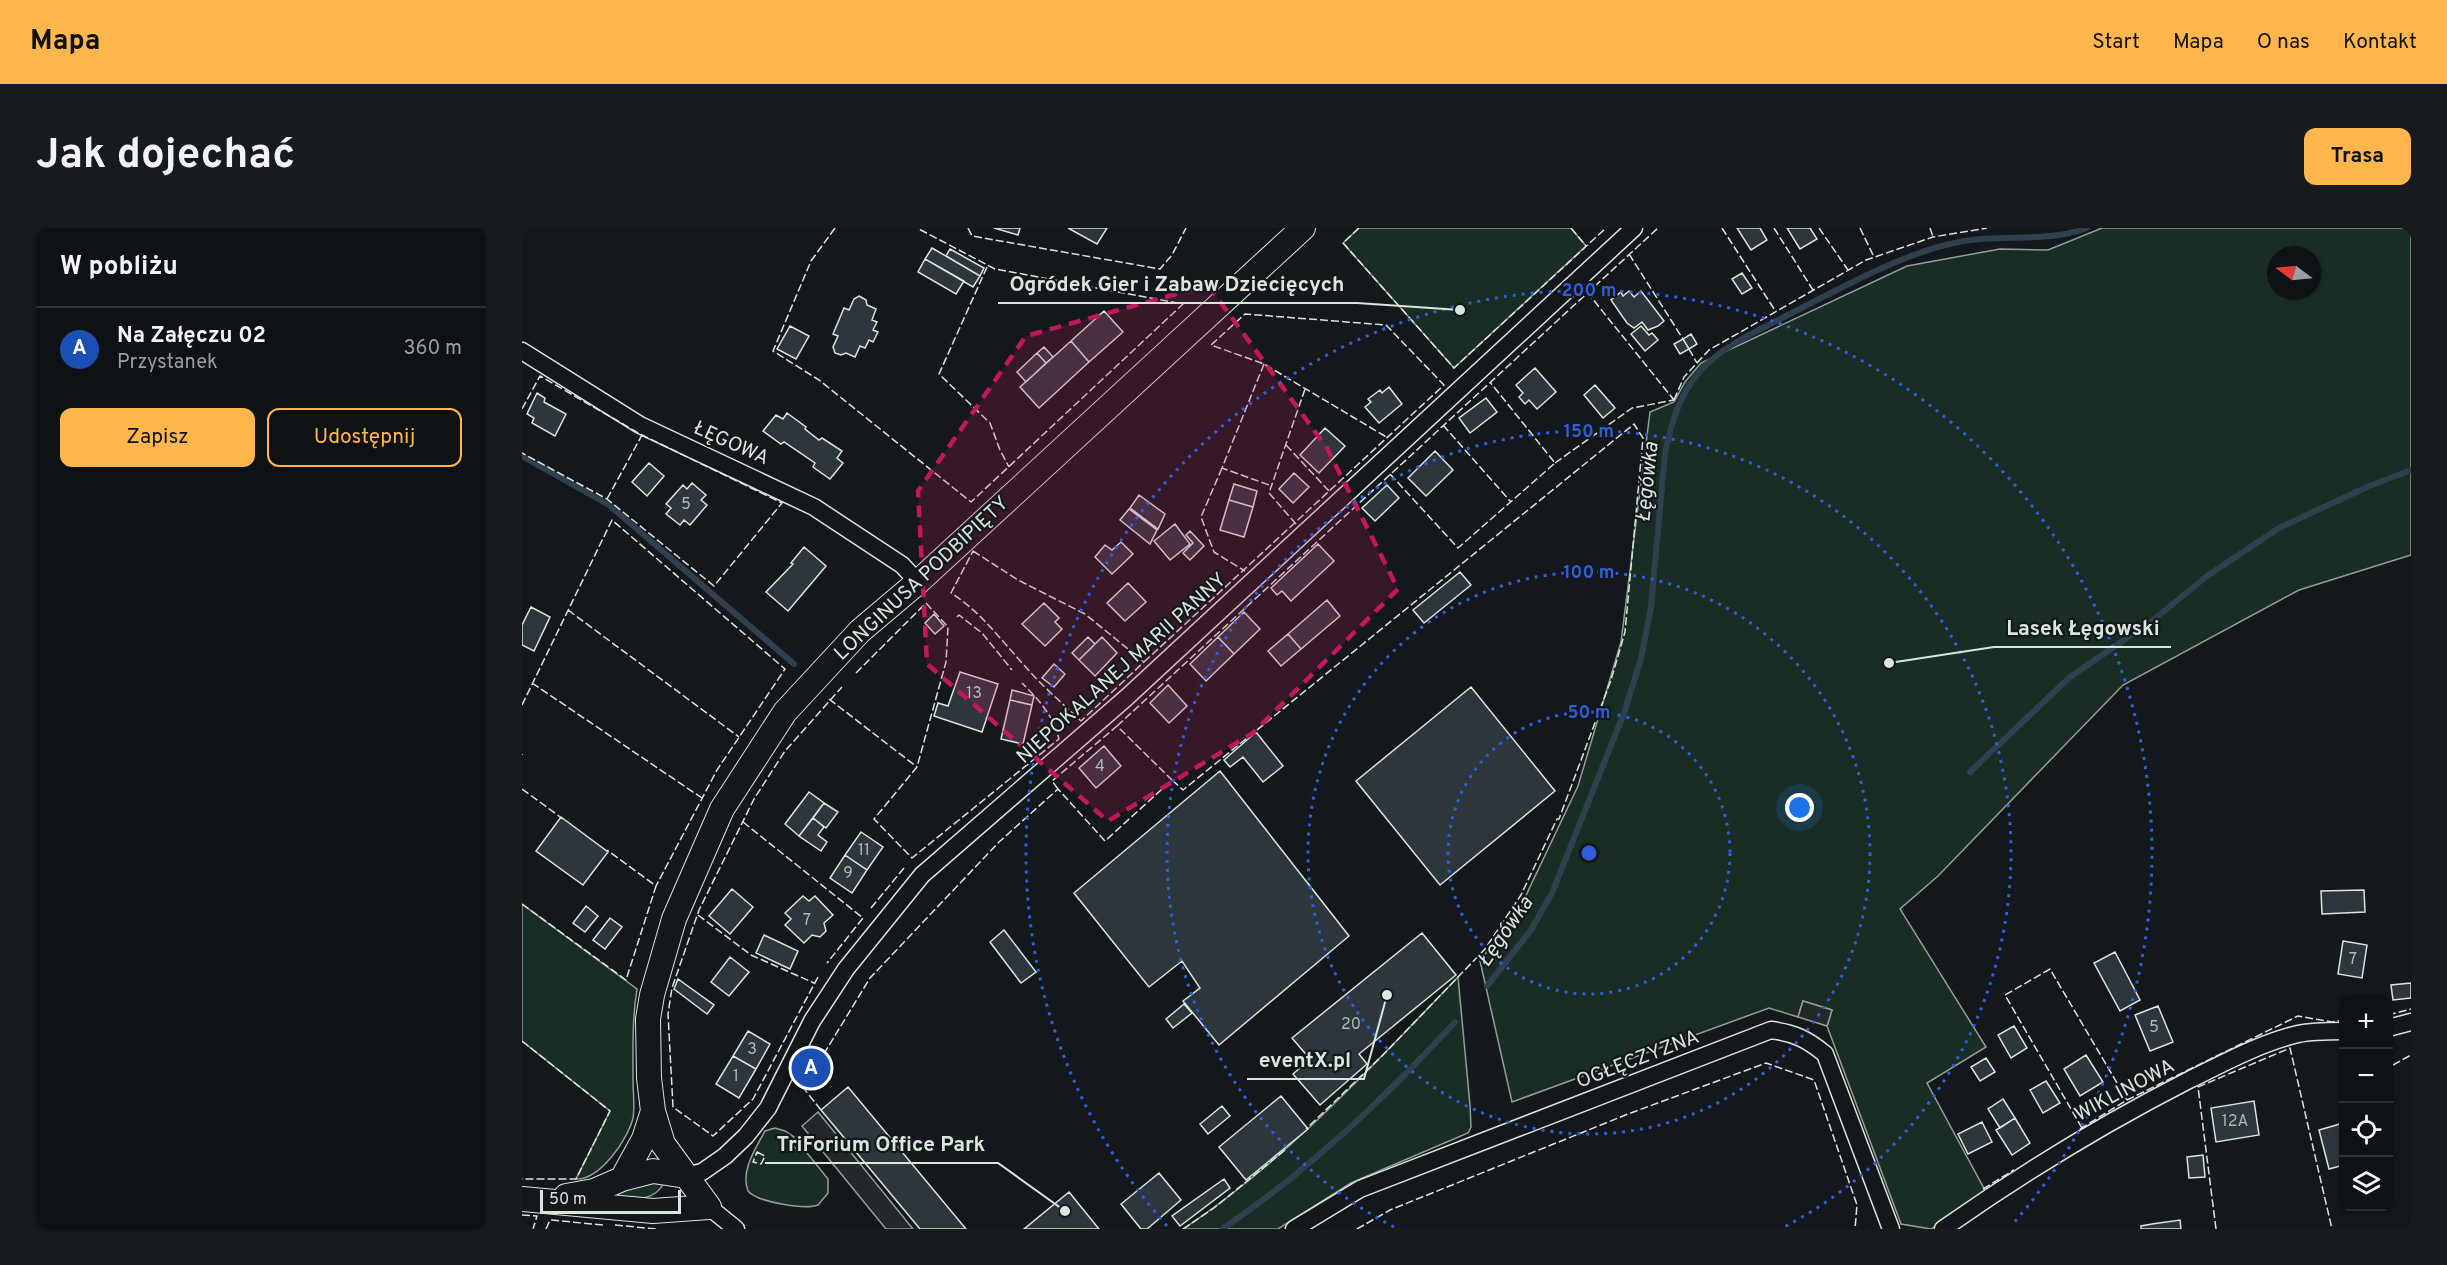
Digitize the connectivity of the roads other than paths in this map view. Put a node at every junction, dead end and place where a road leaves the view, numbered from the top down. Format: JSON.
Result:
{"nodes":[{"id":1,"x":1303,"y":228,"type":"edge"},
{"id":2,"x":1634,"y":228,"type":"edge"},
{"id":3,"x":522,"y":351,"type":"edge"},
{"id":4,"x":918,"y":582,"type":"junction"},
{"id":5,"x":2411,"y":1022,"type":"edge"},
{"id":6,"x":2393,"y":1027,"type":"edge"},
{"id":7,"x":2339,"y":1031,"type":"edge"},
{"id":8,"x":653,"y":1112,"type":"junction"},
{"id":9,"x":686,"y":1176,"type":"junction"},
{"id":10,"x":622,"y":1179,"type":"junction"},
{"id":11,"x":522,"y":1199,"type":"edge"},
{"id":12,"x":547,"y":1200,"type":"junction"},
{"id":13,"x":709,"y":1207,"type":"junction"},
{"id":14,"x":736,"y":1229,"type":"edge"},
{"id":15,"x":1294,"y":1229,"type":"edge"},
{"id":16,"x":1891,"y":1229,"type":"edge"},
{"id":17,"x":1943,"y":1229,"type":"edge"}],
"edges":[{"from":1,"to":4,"type":"street","name":"LONGINUSA PODBIPIĘTY"},
{"from":2,"to":9,"type":"street","name":"NIEPOKALANEJ MARII PANNY"},
{"from":3,"to":4,"type":"street","name":"ŁĘGOWA"},
{"from":4,"to":8,"type":"street","name":"LONGINUSA PODBIPIĘTY"},
{"from":5,"to":6,"type":"street"},
{"from":7,"to":17,"type":"street","name":"WIKLINOWA"},
{"from":8,"to":9,"type":"street","name":"LONGINUSA PODBIPIĘTY"},
{"from":8,"to":10,"type":"street"},
{"from":9,"to":10,"type":"street"},
{"from":9,"to":13,"type":"street","name":"LONGINUSA PODBIPIĘTY"},
{"from":10,"to":12,"type":"street"},
{"from":11,"to":12,"type":"street"},
{"from":12,"to":13,"type":"street"},
{"from":13,"to":14,"type":"street","name":"LONGINUSA PODBIPIĘTY"},
{"from":15,"to":16,"type":"street","name":"OGŁĘCZYZNA"}]}
